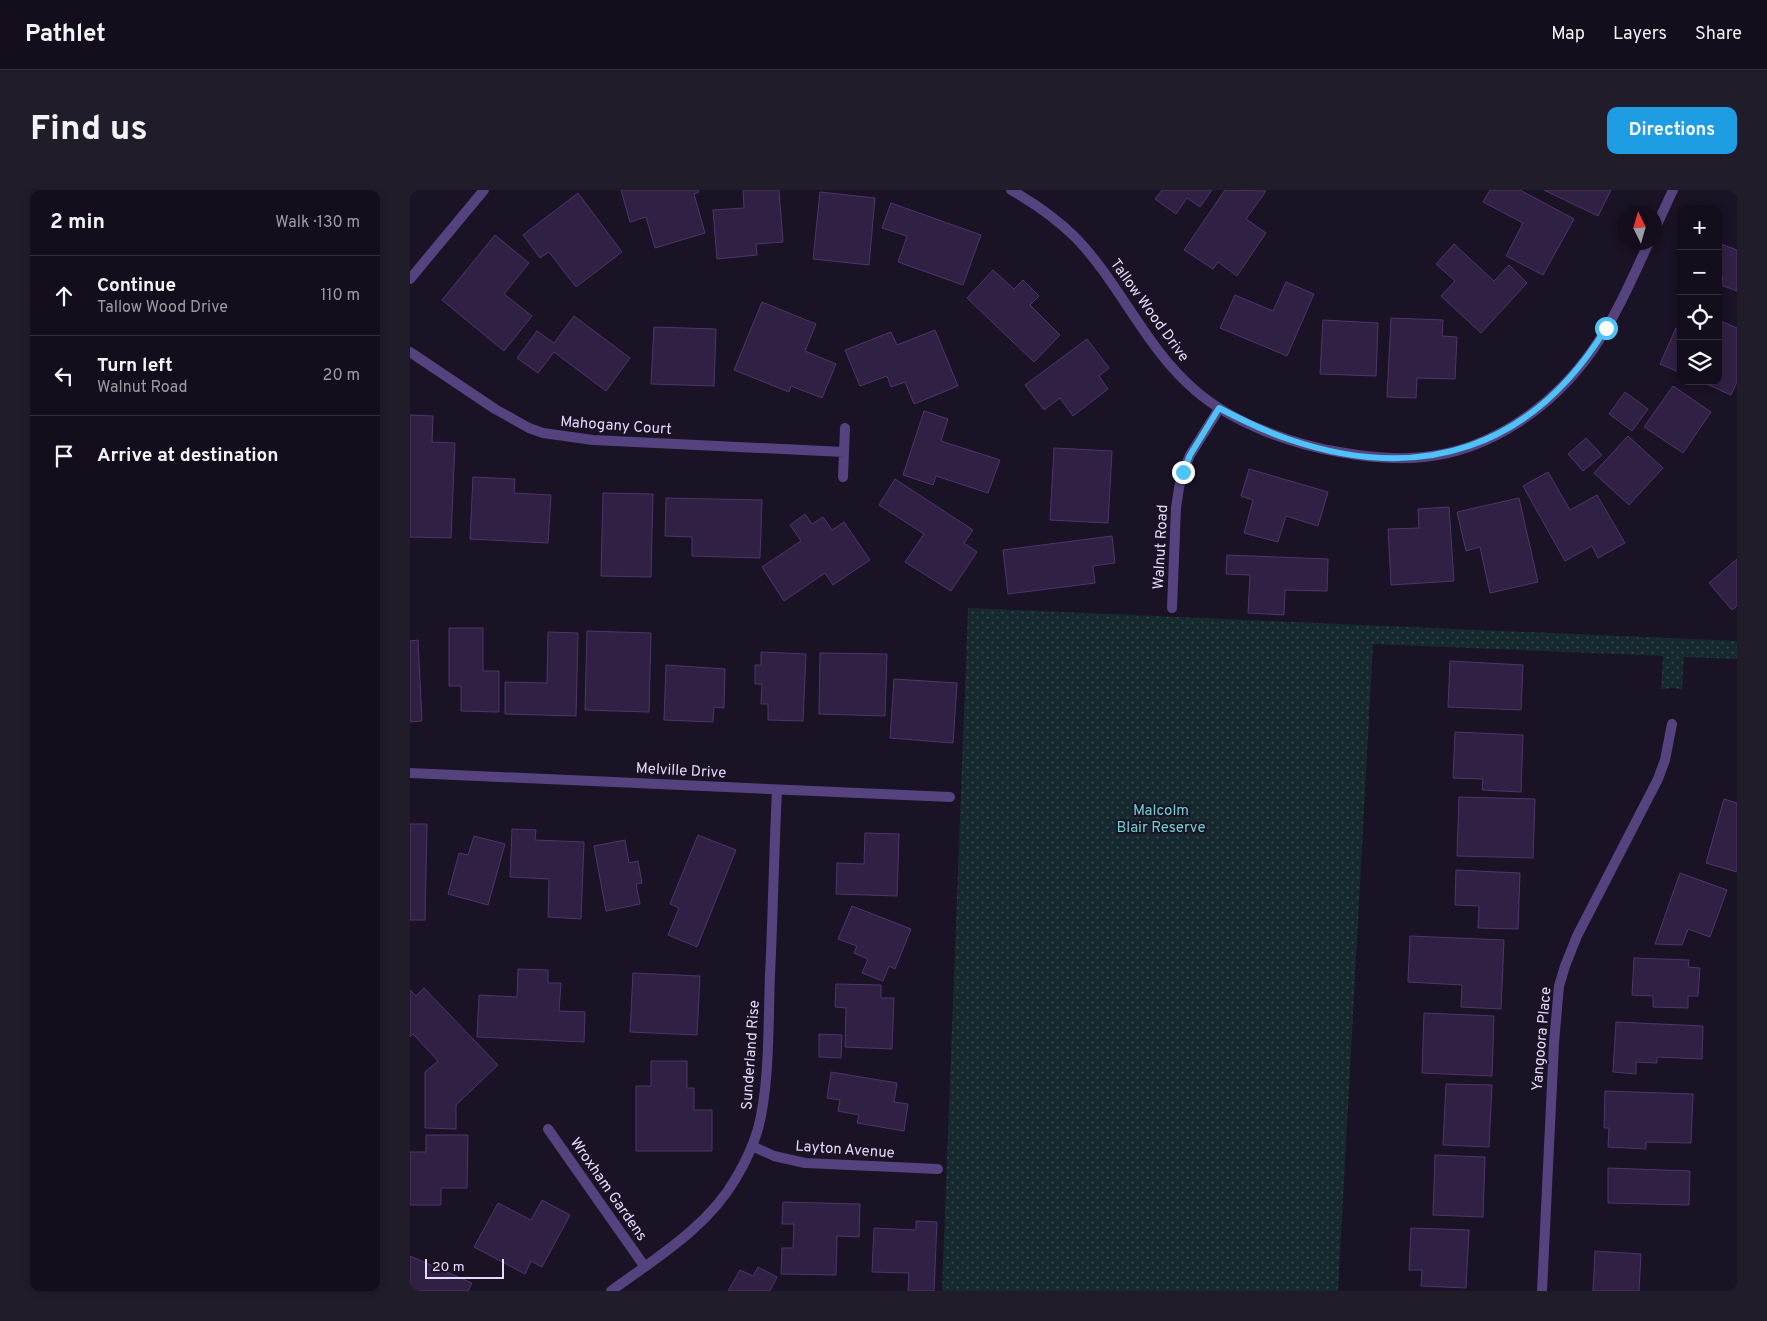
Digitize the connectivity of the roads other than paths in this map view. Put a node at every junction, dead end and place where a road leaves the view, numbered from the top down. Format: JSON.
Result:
{"nodes":[{"id":1,"x":484,"y":190,"type":"edge"},
{"id":2,"x":1011,"y":190,"type":"edge"},
{"id":3,"x":1674,"y":190,"type":"edge"},
{"id":4,"x":1662,"y":215,"type":"edge"},
{"id":5,"x":1645,"y":250,"type":"edge"},
{"id":6,"x":410,"y":279,"type":"edge"},
{"id":7,"x":410,"y":352,"type":"edge"},
{"id":8,"x":1219,"y":408,"type":"junction"},
{"id":9,"x":845,"y":428,"type":"dead end"},
{"id":10,"x":844,"y":452,"type":"junction"},
{"id":11,"x":843,"y":477,"type":"dead end"},
{"id":12,"x":1172,"y":608,"type":"dead end"},
{"id":13,"x":1672,"y":724,"type":"dead end"},
{"id":14,"x":410,"y":773,"type":"edge"},
{"id":15,"x":777,"y":790,"type":"junction"},
{"id":16,"x":950,"y":797,"type":"dead end"},
{"id":17,"x":548,"y":1129,"type":"dead end"},
{"id":18,"x":752,"y":1146,"type":"junction"},
{"id":19,"x":938,"y":1169,"type":"dead end"},
{"id":20,"x":644,"y":1266,"type":"junction"},
{"id":21,"x":611,"y":1291,"type":"edge"},
{"id":22,"x":1542,"y":1291,"type":"edge"}],
"edges":[{"from":1,"to":6,"type":"street"},
{"from":2,"to":8,"type":"street","name":"Tallow Wood Drive"},
{"from":3,"to":4,"type":"street"},
{"from":5,"to":8,"type":"street","name":"Tallow Wood Drive"},
{"from":7,"to":10,"type":"street","name":"Mahogany Court"},
{"from":8,"to":12,"type":"street","name":"Walnut Road"},
{"from":9,"to":10,"type":"street"},
{"from":10,"to":11,"type":"street"},
{"from":13,"to":22,"type":"street","name":"Yangoora Place"},
{"from":14,"to":15,"type":"street","name":"Melville Drive"},
{"from":15,"to":16,"type":"street","name":"Melville Drive"},
{"from":15,"to":18,"type":"street","name":"Sunderland Rise"},
{"from":17,"to":20,"type":"street","name":"Wroxham Gardens"},
{"from":18,"to":19,"type":"street","name":"Layton Avenue"},
{"from":18,"to":20,"type":"street","name":"Sunderland Rise"},
{"from":20,"to":21,"type":"street","name":"Sunderland Rise"}]}
